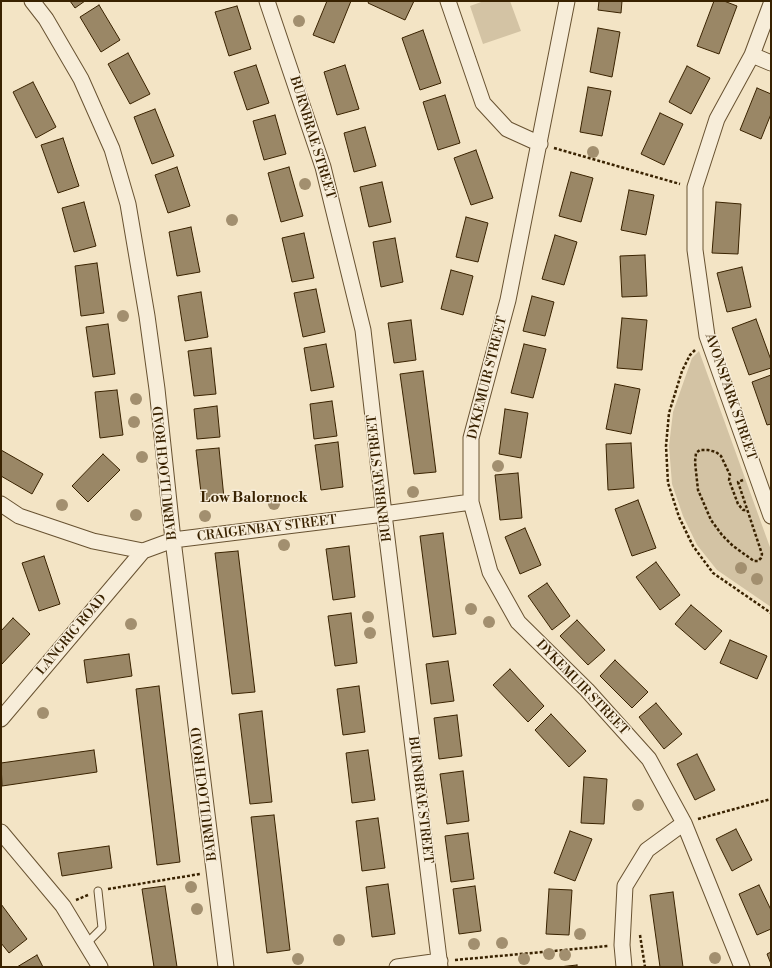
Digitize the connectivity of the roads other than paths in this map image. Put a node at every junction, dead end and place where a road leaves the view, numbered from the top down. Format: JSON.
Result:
{"nodes":[{"id":1,"x":32,"y":1,"type":"edge"},
{"id":2,"x":267,"y":1,"type":"edge"},
{"id":3,"x":448,"y":1,"type":"edge"},
{"id":4,"x":567,"y":1,"type":"edge"},
{"id":5,"x":771,"y":4,"type":"edge"},
{"id":6,"x":752,"y":55,"type":"junction"},
{"id":7,"x":771,"y":63,"type":"edge"},
{"id":8,"x":540,"y":144,"type":"junction"},
{"id":9,"x":471,"y":502,"type":"junction"},
{"id":10,"x":1,"y":504,"type":"edge"},
{"id":11,"x":384,"y":514,"type":"junction"},
{"id":12,"x":771,"y":516,"type":"edge"},
{"id":13,"x":173,"y":540,"type":"junction"},
{"id":14,"x":143,"y":551,"type":"junction"},
{"id":15,"x":1,"y":719,"type":"edge"},
{"id":16,"x":684,"y":823,"type":"junction"},
{"id":17,"x":1,"y":832,"type":"edge"},
{"id":18,"x":98,"y":890,"type":"road end"},
{"id":19,"x":86,"y":944,"type":"junction"},
{"id":20,"x":440,"y":964,"type":"edge"},
{"id":21,"x":100,"y":967,"type":"edge"},
{"id":22,"x":226,"y":967,"type":"edge"},
{"id":23,"x":397,"y":967,"type":"edge"},
{"id":24,"x":624,"y":967,"type":"edge"},
{"id":25,"x":742,"y":967,"type":"edge"}],
"edges":[{"from":1,"to":13,"type":"street","name":"BARMULLOCH ROAD"},
{"from":2,"to":11,"type":"street","name":"BURNBRAE STREET"},
{"from":3,"to":8,"type":"street"},
{"from":4,"to":8,"type":"street","name":"DYKEMUIR STREET"},
{"from":5,"to":6,"type":"street","name":"AVONSPARK STREET"},
{"from":6,"to":7,"type":"street"},
{"from":6,"to":12,"type":"street","name":"AVONSPARK STREET"},
{"from":8,"to":9,"type":"street","name":"DYKEMUIR STREET"},
{"from":9,"to":11,"type":"street","name":"CRAIGENBAY STREET"},
{"from":9,"to":16,"type":"street","name":"DYKEMUIR STREET"},
{"from":10,"to":14,"type":"street"},
{"from":11,"to":13,"type":"street","name":"CRAIGENBAY STREET"},
{"from":11,"to":20,"type":"street","name":"BURNBRAE STREET"},
{"from":13,"to":14,"type":"street","name":"CRAIGENBAY STREET"},
{"from":13,"to":22,"type":"street","name":"BARMULLOCH ROAD"},
{"from":14,"to":15,"type":"street","name":"LANGRIG ROAD"},
{"from":16,"to":24,"type":"street"},
{"from":16,"to":25,"type":"street","name":"DYKEMUIR STREET"},
{"from":17,"to":19,"type":"street"},
{"from":18,"to":19,"type":"lane"},
{"from":19,"to":21,"type":"street"},
{"from":20,"to":23,"type":"street"}]}
